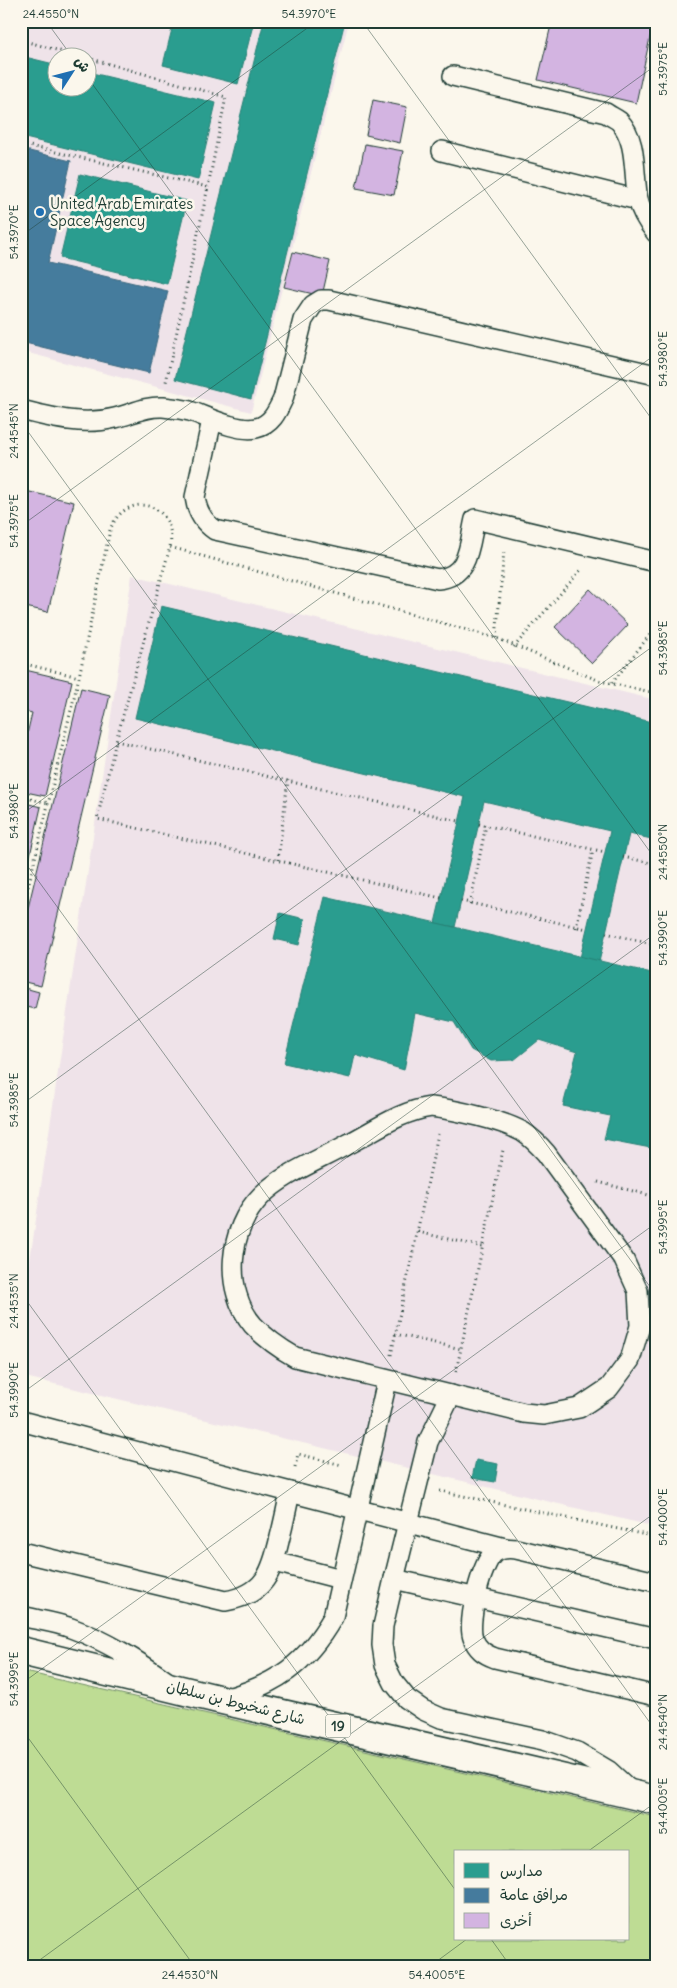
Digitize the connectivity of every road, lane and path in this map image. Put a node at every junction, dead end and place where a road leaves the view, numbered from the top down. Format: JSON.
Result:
{"nodes":[{"id":1,"x":21,"y":40,"type":"edge"},
{"id":2,"x":50,"y":48,"type":"edge"},
{"id":3,"x":98,"y":61,"type":"edge"},
{"id":4,"x":453,"y":76,"type":"dead end"},
{"id":5,"x":21,"y":144,"type":"edge"},
{"id":6,"x":442,"y":151,"type":"dead end"},
{"id":7,"x":208,"y":187,"type":"junction"},
{"id":8,"x":638,"y":200,"type":"junction"},
{"id":9,"x":656,"y":233,"type":"edge"},
{"id":10,"x":656,"y":375,"type":"edge"},
{"id":11,"x":161,"y":407,"type":"junction"},
{"id":12,"x":21,"y":410,"type":"edge"},
{"id":13,"x":212,"y":420,"type":"junction"},
{"id":14,"x":506,"y":526,"type":"junction"},
{"id":15,"x":170,"y":547,"type":"junction"},
{"id":16,"x":600,"y":549,"type":"junction"},
{"id":17,"x":656,"y":562,"type":"edge"},
{"id":18,"x":656,"y":627,"type":"edge"},
{"id":19,"x":496,"y":638,"type":"junction"},
{"id":20,"x":514,"y":647,"type":"junction"},
{"id":21,"x":21,"y":663,"type":"edge"},
{"id":22,"x":79,"y":677,"type":"junction"},
{"id":23,"x":612,"y":683,"type":"junction"},
{"id":24,"x":656,"y":693,"type":"edge"},
{"id":25,"x":116,"y":741,"type":"junction"},
{"id":26,"x":288,"y":780,"type":"junction"},
{"id":27,"x":21,"y":797,"type":"edge"},
{"id":28,"x":49,"y":803,"type":"junction"},
{"id":29,"x":458,"y":821,"type":"dead end"},
{"id":30,"x":479,"y":824,"type":"dead end"},
{"id":31,"x":486,"y":825,"type":"junction"},
{"id":32,"x":593,"y":850,"type":"junction"},
{"id":33,"x":604,"y":852,"type":"dead end"},
{"id":34,"x":623,"y":857,"type":"dead end"},
{"id":35,"x":278,"y":860,"type":"junction"},
{"id":36,"x":656,"y":864,"type":"edge"},
{"id":37,"x":441,"y":898,"type":"dead end"},
{"id":38,"x":461,"y":902,"type":"dead end"},
{"id":39,"x":470,"y":904,"type":"junction"},
{"id":40,"x":21,"y":916,"type":"edge"},
{"id":41,"x":576,"y":928,"type":"junction"},
{"id":42,"x":587,"y":929,"type":"dead end"},
{"id":43,"x":606,"y":933,"type":"dead end"},
{"id":44,"x":656,"y":945,"type":"edge"},
{"id":45,"x":444,"y":1109,"type":"junction"},
{"id":46,"x":509,"y":1125,"type":"junction"},
{"id":47,"x":560,"y":1172,"type":"junction"},
{"id":48,"x":656,"y":1196,"type":"edge"},
{"id":49,"x":418,"y":1232,"type":"junction"},
{"id":50,"x":483,"y":1247,"type":"junction"},
{"id":51,"x":648,"y":1328,"type":"edge"},
{"id":52,"x":394,"y":1334,"type":"junction"},
{"id":53,"x":461,"y":1349,"type":"junction"},
{"id":54,"x":388,"y":1381,"type":"junction"},
{"id":55,"x":451,"y":1396,"type":"junction"},
{"id":56,"x":21,"y":1422,"type":"edge"},
{"id":57,"x":298,"y":1454,"type":"dead end"},
{"id":58,"x":366,"y":1471,"type":"junction"},
{"id":59,"x":417,"y":1486,"type":"junction"},
{"id":60,"x":290,"y":1492,"type":"junction"},
{"id":61,"x":357,"y":1510,"type":"junction"},
{"id":62,"x":408,"y":1523,"type":"junction"},
{"id":63,"x":656,"y":1537,"type":"edge"},
{"id":64,"x":505,"y":1548,"type":"junction"},
{"id":65,"x":21,"y":1552,"type":"edge"},
{"id":66,"x":275,"y":1562,"type":"junction"},
{"id":67,"x":342,"y":1578,"type":"junction"},
{"id":68,"x":394,"y":1578,"type":"junction"},
{"id":69,"x":656,"y":1582,"type":"edge"},
{"id":70,"x":476,"y":1598,"type":"junction"},
{"id":71,"x":21,"y":1616,"type":"edge"},
{"id":72,"x":656,"y":1640,"type":"edge"},
{"id":73,"x":21,"y":1650,"type":"edge"},
{"id":74,"x":174,"y":1687,"type":"junction"},
{"id":75,"x":656,"y":1696,"type":"edge"},
{"id":76,"x":222,"y":1700,"type":"junction"},
{"id":77,"x":646,"y":1798,"type":"edge"}],
"edges":[{"from":1,"to":2,"type":"path"},
{"from":3,"to":7,"type":"path"},
{"from":4,"to":8,"type":"lane"},
{"from":5,"to":7,"type":"path"},
{"from":6,"to":8,"type":"lane"},
{"from":7,"to":11,"type":"path"},
{"from":8,"to":9,"type":"lane"},
{"from":10,"to":13,"type":"lane"},
{"from":11,"to":12,"type":"lane"},
{"from":11,"to":13,"type":"lane"},
{"from":13,"to":14,"type":"lane"},
{"from":14,"to":16,"type":"lane"},
{"from":14,"to":19,"type":"path"},
{"from":15,"to":19,"type":"path"},
{"from":15,"to":22,"type":"path"},
{"from":15,"to":25,"type":"path"},
{"from":16,"to":17,"type":"lane"},
{"from":16,"to":20,"type":"path"},
{"from":18,"to":23,"type":"path"},
{"from":19,"to":20,"type":"path"},
{"from":20,"to":23,"type":"path"},
{"from":21,"to":22,"type":"path"},
{"from":22,"to":28,"type":"path"},
{"from":23,"to":24,"type":"path"},
{"from":25,"to":26,"type":"path"},
{"from":25,"to":35,"type":"path"},
{"from":26,"to":29,"type":"path"},
{"from":26,"to":35,"type":"path"},
{"from":27,"to":28,"type":"path"},
{"from":28,"to":40,"type":"path"},
{"from":30,"to":31,"type":"path"},
{"from":31,"to":32,"type":"path"},
{"from":31,"to":39,"type":"path"},
{"from":32,"to":33,"type":"path"},
{"from":32,"to":41,"type":"path"},
{"from":34,"to":36,"type":"path"},
{"from":35,"to":37,"type":"path"},
{"from":38,"to":39,"type":"path"},
{"from":39,"to":41,"type":"path"},
{"from":41,"to":42,"type":"path"},
{"from":43,"to":44,"type":"path"},
{"from":45,"to":46,"type":"lane"},
{"from":45,"to":49,"type":"path"},
{"from":45,"to":54,"type":"lane"},
{"from":46,"to":47,"type":"lane"},
{"from":46,"to":50,"type":"path"},
{"from":47,"to":48,"type":"path"},
{"from":47,"to":51,"type":"lane"},
{"from":49,"to":50,"type":"path"},
{"from":49,"to":52,"type":"path"},
{"from":50,"to":53,"type":"path"},
{"from":51,"to":55,"type":"lane"},
{"from":52,"to":53,"type":"path"},
{"from":52,"to":54,"type":"path"},
{"from":53,"to":55,"type":"path"},
{"from":54,"to":55,"type":"lane"},
{"from":54,"to":58,"type":"lane"},
{"from":55,"to":59,"type":"lane"},
{"from":56,"to":60,"type":"lane"},
{"from":57,"to":58,"type":"path"},
{"from":58,"to":61,"type":"lane"},
{"from":59,"to":62,"type":"lane"},
{"from":59,"to":63,"type":"path"},
{"from":60,"to":61,"type":"lane"},
{"from":60,"to":66,"type":"lane"},
{"from":61,"to":62,"type":"lane"},
{"from":61,"to":67,"type":"lane"},
{"from":62,"to":64,"type":"lane"},
{"from":62,"to":68,"type":"lane"},
{"from":64,"to":69,"type":"lane"},
{"from":64,"to":70,"type":"lane"},
{"from":65,"to":66,"type":"lane"},
{"from":66,"to":67,"type":"lane"},
{"from":67,"to":76,"type":"lane"},
{"from":68,"to":70,"type":"lane"},
{"from":68,"to":77,"type":"lane"},
{"from":70,"to":72,"type":"lane"},
{"from":70,"to":75,"type":"lane"},
{"from":71,"to":74,"type":"lane"},
{"from":73,"to":74,"type":"main road","name":"شارع شخبوط بن سلطان","number":"19"},
{"from":74,"to":76,"type":"main road","name":"شارع شخبوط بن سلطان","number":"19"},
{"from":76,"to":77,"type":"main road","name":"شارع شخبوط بن سلطان","number":"19"}]}
